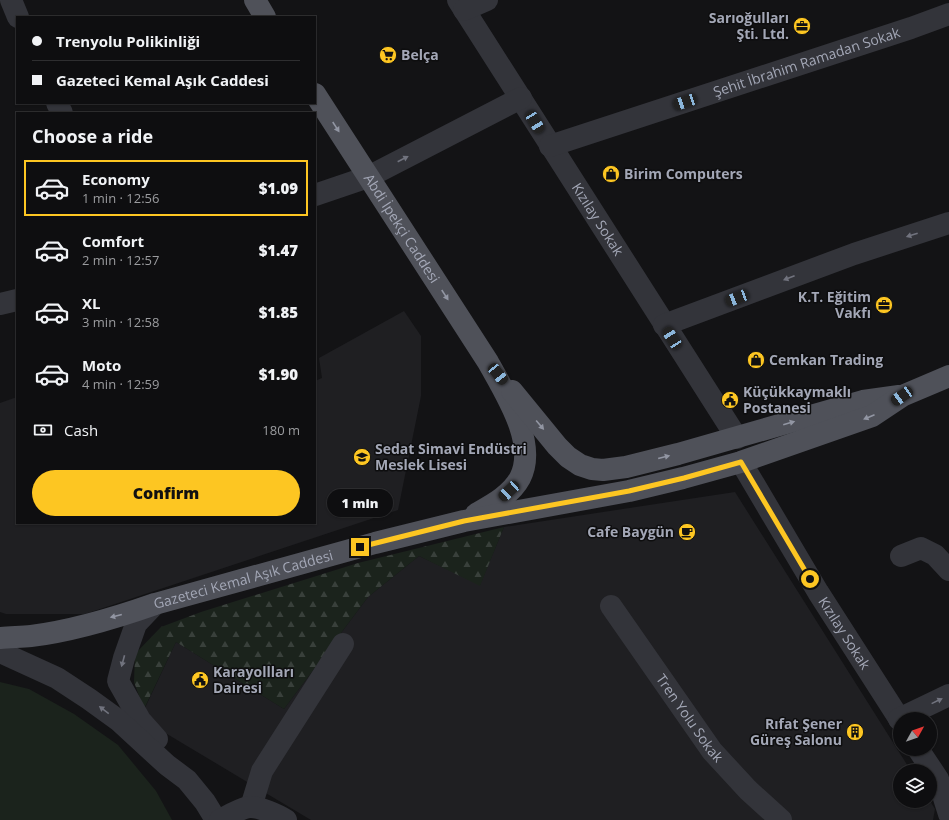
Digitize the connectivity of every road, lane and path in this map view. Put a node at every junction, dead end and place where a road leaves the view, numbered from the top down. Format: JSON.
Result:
{"nodes":[{"id":1,"x":254,"y":0,"type":"edge"},
{"id":2,"x":487,"y":0,"type":"edge"},
{"id":3,"x":461,"y":5,"type":"edge"},
{"id":4,"x":949,"y":14,"type":"edge"},
{"id":5,"x":264,"y":16,"type":"edge"},
{"id":6,"x":316,"y":96,"type":"edge"},
{"id":7,"x":521,"y":98,"type":"junction"},
{"id":8,"x":550,"y":146,"type":"junction"},
{"id":9,"x":368,"y":177,"type":"junction"},
{"id":10,"x":316,"y":195,"type":"edge"},
{"id":11,"x":949,"y":223,"type":"edge"},
{"id":12,"x":16,"y":300,"type":"edge"},
{"id":13,"x":0,"y":304,"type":"edge"},
{"id":14,"x":664,"y":325,"type":"junction"},
{"id":15,"x":488,"y":362,"type":"junction"},
{"id":16,"x":949,"y":376,"type":"edge"},
{"id":17,"x":902,"y":396,"type":"junction"},
{"id":18,"x":736,"y":438,"type":"junction"},
{"id":19,"x":741,"y":462,"type":"junction"},
{"id":20,"x":464,"y":521,"type":"junction"},
{"id":21,"x":902,"y":556,"type":"dead end"},
{"id":22,"x":949,"y":570,"type":"edge"},
{"id":23,"x":155,"y":604,"type":"junction"},
{"id":24,"x":611,"y":606,"type":"dead end"},
{"id":25,"x":0,"y":638,"type":"edge"},
{"id":26,"x":342,"y":644,"type":"dead end"},
{"id":27,"x":0,"y":652,"type":"edge"},
{"id":28,"x":949,"y":695,"type":"edge"},
{"id":29,"x":895,"y":712,"type":"edge"},
{"id":30,"x":916,"y":712,"type":"edge"},
{"id":31,"x":923,"y":756,"type":"edge"},
{"id":32,"x":187,"y":780,"type":"junction"},
{"id":33,"x":251,"y":807,"type":"junction"},
{"id":34,"x":949,"y":814,"type":"edge"},
{"id":35,"x":216,"y":820,"type":"edge"},
{"id":36,"x":220,"y":820,"type":"edge"},
{"id":37,"x":286,"y":820,"type":"edge"},
{"id":38,"x":781,"y":820,"type":"edge"}],
"edges":[{"from":1,"to":5,"type":"main road"},
{"from":2,"to":3,"type":"street"},
{"from":3,"to":7,"type":"street","name":"Kızılay Sokak"},
{"from":4,"to":8,"type":"street","name":"Şehit İbrahim Ramadan Sokak"},
{"from":6,"to":9,"type":"main road","name":"Abdi İpekçi Caddesi","one_way":true},
{"from":7,"to":8,"type":"street","name":"Kızılay Sokak"},
{"from":9,"to":7,"type":"street","one_way":true},
{"from":8,"to":14,"type":"street","name":"Kızılay Sokak"},
{"from":9,"to":10,"type":"street"},
{"from":9,"to":15,"type":"main road","name":"Abdi İpekçi Caddesi","one_way":true},
{"from":11,"to":14,"type":"street","one_way":true},
{"from":12,"to":13,"type":"street"},
{"from":14,"to":18,"type":"street","name":"Kızılay Sokak"},
{"from":15,"to":18,"type":"main road","name":"Abdi İpekçi Caddesi","one_way":true},
{"from":15,"to":20,"type":"main road","name":"Abdi İpekçi Caddesi"},
{"from":16,"to":17,"type":"main road"},
{"from":18,"to":17,"type":"main road","one_way":true},
{"from":17,"to":19,"type":"main road","name":"Gazeteci Kemal Aşık Caddesi","one_way":true},
{"from":19,"to":20,"type":"main road","name":"Gazeteci Kemal Aşık Caddesi"},
{"from":19,"to":29,"type":"street","name":"Kızılay Sokak"},
{"from":20,"to":23,"type":"main road","name":"Gazeteci Kemal Aşık Caddesi"},
{"from":21,"to":22,"type":"street"},
{"from":23,"to":25,"type":"main road","name":"Gazeteci Kemal Aşık Caddesi","one_way":true},
{"from":23,"to":32,"type":"street","one_way":true},
{"from":24,"to":38,"type":"street","name":"Tren Yolu Sokak"},
{"from":26,"to":33,"type":"street"},
{"from":32,"to":27,"type":"street","one_way":true},
{"from":30,"to":28,"type":"street","one_way":true},
{"from":31,"to":34,"type":"street"},
{"from":32,"to":35,"type":"street"},
{"from":33,"to":36,"type":"street"},
{"from":33,"to":37,"type":"street"}]}
